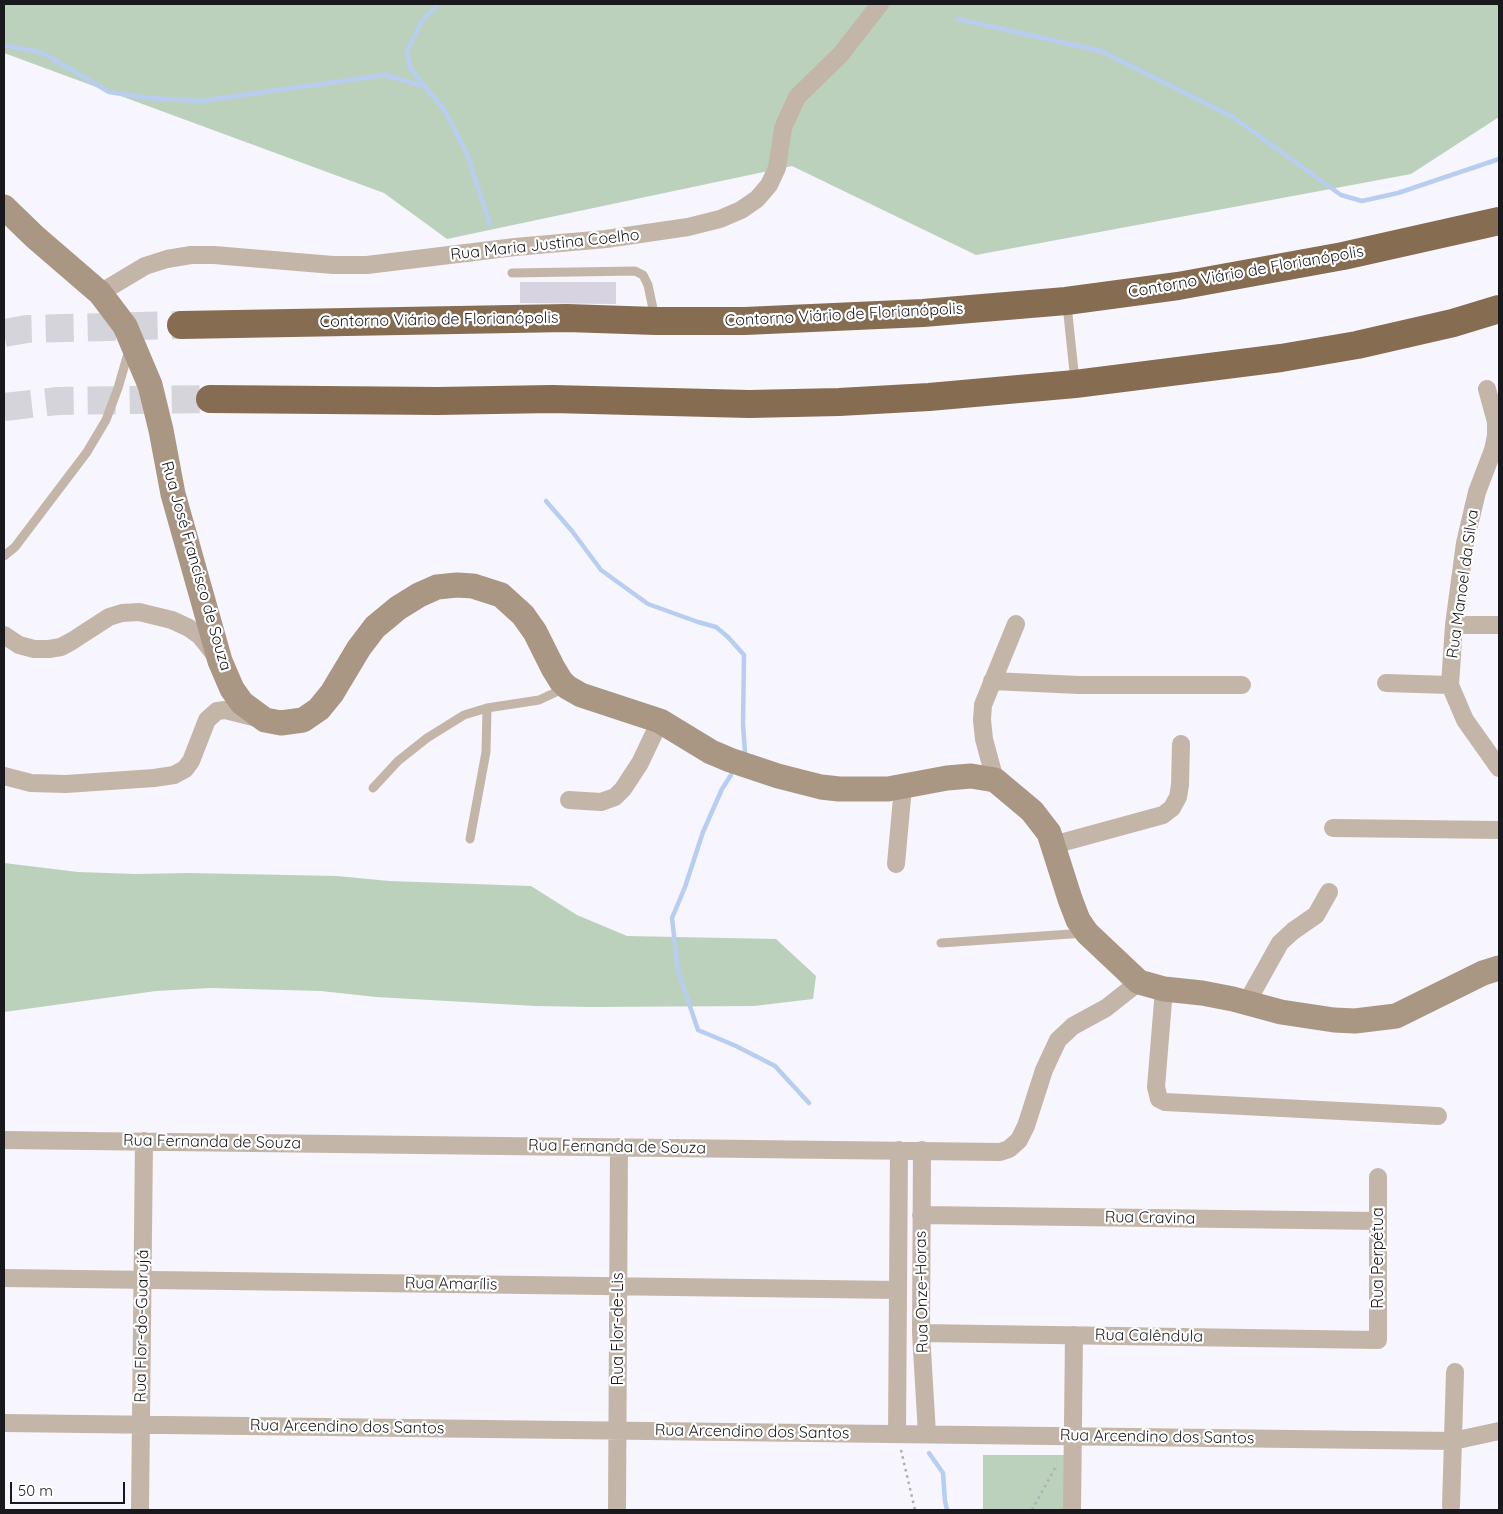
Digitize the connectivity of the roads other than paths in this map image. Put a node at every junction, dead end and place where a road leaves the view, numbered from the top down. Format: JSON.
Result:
{"nodes":[{"id":1,"x":880,"y":4,"type":"edge"},
{"id":2,"x":4,"y":207,"type":"edge"},
{"id":3,"x":1499,"y":220,"type":"edge"},
{"id":4,"x":512,"y":273,"type":"dead end"},
{"id":5,"x":100,"y":293,"type":"junction"},
{"id":6,"x":1066,"y":301,"type":"junction"},
{"id":7,"x":1499,"y":309,"type":"edge"},
{"id":8,"x":656,"y":320,"type":"junction"},
{"id":9,"x":181,"y":325,"type":"tunnel mouth"},
{"id":10,"x":131,"y":340,"type":"junction"},
{"id":11,"x":1075,"y":384,"type":"junction"},
{"id":12,"x":1486,"y":388,"type":"dead end"},
{"id":13,"x":210,"y":399,"type":"tunnel mouth"},
{"id":14,"x":4,"y":556,"type":"edge"},
{"id":15,"x":1016,"y":624,"type":"dead end"},
{"id":16,"x":1454,"y":625,"type":"junction"},
{"id":17,"x":1499,"y":625,"type":"edge"},
{"id":18,"x":4,"y":635,"type":"edge"},
{"id":19,"x":220,"y":661,"type":"junction"},
{"id":20,"x":992,"y":681,"type":"junction"},
{"id":21,"x":1386,"y":683,"type":"dead end"},
{"id":22,"x":1242,"y":685,"type":"dead end"},
{"id":23,"x":1450,"y":685,"type":"junction"},
{"id":24,"x":567,"y":687,"type":"junction"},
{"id":25,"x":487,"y":708,"type":"junction"},
{"id":26,"x":264,"y":720,"type":"junction"},
{"id":27,"x":660,"y":721,"type":"junction"},
{"id":28,"x":1181,"y":744,"type":"dead end"},
{"id":29,"x":1499,"y":768,"type":"edge"},
{"id":30,"x":4,"y":776,"type":"edge"},
{"id":31,"x":995,"y":780,"type":"junction"},
{"id":32,"x":903,"y":787,"type":"junction"},
{"id":33,"x":373,"y":788,"type":"dead end"},
{"id":34,"x":569,"y":800,"type":"dead end"},
{"id":35,"x":1333,"y":828,"type":"dead end"},
{"id":36,"x":1499,"y":830,"type":"edge"},
{"id":37,"x":470,"y":839,"type":"dead end"},
{"id":38,"x":1054,"y":845,"type":"junction"},
{"id":39,"x":896,"y":864,"type":"dead end"},
{"id":40,"x":1329,"y":892,"type":"dead end"},
{"id":41,"x":1087,"y":933,"type":"junction"},
{"id":42,"x":941,"y":943,"type":"dead end"},
{"id":43,"x":1499,"y":968,"type":"edge"},
{"id":44,"x":1139,"y":982,"type":"junction"},
{"id":45,"x":1164,"y":989,"type":"junction"},
{"id":46,"x":1247,"y":1002,"type":"junction"},
{"id":47,"x":1438,"y":1116,"type":"dead end"},
{"id":48,"x":4,"y":1140,"type":"edge"},
{"id":49,"x":144,"y":1141,"type":"junction"},
{"id":50,"x":619,"y":1147,"type":"junction"},
{"id":51,"x":899,"y":1150,"type":"junction"},
{"id":52,"x":922,"y":1150,"type":"junction"},
{"id":53,"x":1378,"y":1176,"type":"dead end"},
{"id":54,"x":921,"y":1215,"type":"junction"},
{"id":55,"x":1378,"y":1221,"type":"junction"},
{"id":56,"x":4,"y":1278,"type":"edge"},
{"id":57,"x":142,"y":1280,"type":"junction"},
{"id":58,"x":618,"y":1286,"type":"junction"},
{"id":59,"x":898,"y":1290,"type":"junction"},
{"id":60,"x":921,"y":1333,"type":"junction"},
{"id":61,"x":1074,"y":1335,"type":"junction"},
{"id":62,"x":1378,"y":1340,"type":"joint"},
{"id":63,"x":1455,"y":1372,"type":"dead end"},
{"id":64,"x":4,"y":1424,"type":"edge"},
{"id":65,"x":140,"y":1425,"type":"junction"},
{"id":66,"x":617,"y":1431,"type":"junction"},
{"id":67,"x":1499,"y":1431,"type":"edge"},
{"id":68,"x":897,"y":1434,"type":"junction"},
{"id":69,"x":927,"y":1434,"type":"junction"},
{"id":70,"x":1073,"y":1436,"type":"junction"},
{"id":71,"x":1453,"y":1440,"type":"junction"},
{"id":72,"x":1451,"y":1506,"type":"dead end"},
{"id":73,"x":140,"y":1510,"type":"edge"},
{"id":74,"x":617,"y":1510,"type":"edge"},
{"id":75,"x":1072,"y":1510,"type":"edge"}],
"edges":[{"from":1,"to":5,"type":"street","name":"Rua Maria Justina Coelho"},
{"from":2,"to":5,"type":"street","name":"Rua José Francisco de Souza"},
{"from":3,"to":6,"type":"highway","name":"Contorno Viário de Florianópolis"},
{"from":4,"to":8,"type":"lane"},
{"from":5,"to":10,"type":"street","name":"Rua José Francisco de Souza"},
{"from":6,"to":8,"type":"highway","name":"Contorno Viário de Florianópolis"},
{"from":6,"to":11,"type":"lane"},
{"from":7,"to":11,"type":"highway"},
{"from":8,"to":9,"type":"highway","name":"Contorno Viário de Florianópolis"},
{"from":10,"to":14,"type":"lane"},
{"from":10,"to":19,"type":"street","name":"Rua José Francisco de Souza"},
{"from":11,"to":13,"type":"highway"},
{"from":12,"to":16,"type":"street","name":"Rua Manoel da Silva"},
{"from":15,"to":20,"type":"street"},
{"from":16,"to":17,"type":"street"},
{"from":16,"to":23,"type":"street","name":"Rua Manoel da Silva"},
{"from":18,"to":19,"type":"street"},
{"from":19,"to":26,"type":"street","name":"Rua José Francisco de Souza"},
{"from":20,"to":22,"type":"street"},
{"from":20,"to":31,"type":"street"},
{"from":21,"to":23,"type":"street"},
{"from":23,"to":29,"type":"street","name":"Rua Manoel da Silva"},
{"from":24,"to":25,"type":"lane"},
{"from":24,"to":26,"type":"street"},
{"from":24,"to":27,"type":"street"},
{"from":25,"to":33,"type":"lane"},
{"from":25,"to":37,"type":"lane"},
{"from":26,"to":30,"type":"street"},
{"from":27,"to":32,"type":"street"},
{"from":27,"to":34,"type":"street"},
{"from":28,"to":38,"type":"street"},
{"from":31,"to":32,"type":"street"},
{"from":31,"to":38,"type":"street"},
{"from":32,"to":39,"type":"street"},
{"from":35,"to":36,"type":"street"},
{"from":38,"to":41,"type":"street"},
{"from":40,"to":46,"type":"street"},
{"from":41,"to":42,"type":"lane"},
{"from":41,"to":44,"type":"street"},
{"from":43,"to":46,"type":"street"},
{"from":44,"to":45,"type":"street"},
{"from":44,"to":52,"type":"street","name":"Rua Fernanda de Souza"},
{"from":45,"to":46,"type":"street"},
{"from":45,"to":47,"type":"street"},
{"from":48,"to":49,"type":"street","name":"Rua Fernanda de Souza"},
{"from":49,"to":50,"type":"street","name":"Rua Fernanda de Souza"},
{"from":49,"to":57,"type":"street","name":"Rua Flor-do-Guarujá"},
{"from":50,"to":51,"type":"street","name":"Rua Fernanda de Souza"},
{"from":50,"to":58,"type":"street","name":"Rua Flor-de-Lis"},
{"from":51,"to":52,"type":"street","name":"Rua Fernanda de Souza"},
{"from":51,"to":59,"type":"street","name":"Rua Onze-Horas"},
{"from":52,"to":54,"type":"street","name":"Rua Onze-Horas"},
{"from":53,"to":55,"type":"street","name":"Rua Perpétua"},
{"from":54,"to":55,"type":"street","name":"Rua Cravina"},
{"from":54,"to":60,"type":"street","name":"Rua Onze-Horas"},
{"from":55,"to":62,"type":"street","name":"Rua Perpétua"},
{"from":56,"to":57,"type":"street","name":"Rua Amarílis"},
{"from":57,"to":58,"type":"street","name":"Rua Amarílis"},
{"from":57,"to":65,"type":"street","name":"Rua Flor-do-Guarujá"},
{"from":58,"to":59,"type":"street","name":"Rua Amarílis"},
{"from":58,"to":66,"type":"street","name":"Rua Flor-de-Lis"},
{"from":59,"to":68,"type":"street","name":"Rua Onze-Horas"},
{"from":60,"to":61,"type":"street","name":"Rua Calêndula"},
{"from":60,"to":69,"type":"street","name":"Rua Onze-Horas"},
{"from":61,"to":62,"type":"street","name":"Rua Calêndula"},
{"from":61,"to":70,"type":"street"},
{"from":63,"to":71,"type":"street"},
{"from":64,"to":65,"type":"street","name":"Rua Arcendino dos Santos"},
{"from":65,"to":66,"type":"street","name":"Rua Arcendino dos Santos"},
{"from":65,"to":73,"type":"street","name":"Rua Flor-do-Guarujá"},
{"from":66,"to":68,"type":"street","name":"Rua Arcendino dos Santos"},
{"from":66,"to":74,"type":"street","name":"Rua Flor-de-Lis"},
{"from":67,"to":71,"type":"street","name":"Rua Arcendino dos Santos"},
{"from":68,"to":69,"type":"street","name":"Rua Arcendino dos Santos"},
{"from":69,"to":70,"type":"street","name":"Rua Arcendino dos Santos"},
{"from":70,"to":71,"type":"street","name":"Rua Arcendino dos Santos"},
{"from":70,"to":75,"type":"street"},
{"from":71,"to":72,"type":"street"}]}
